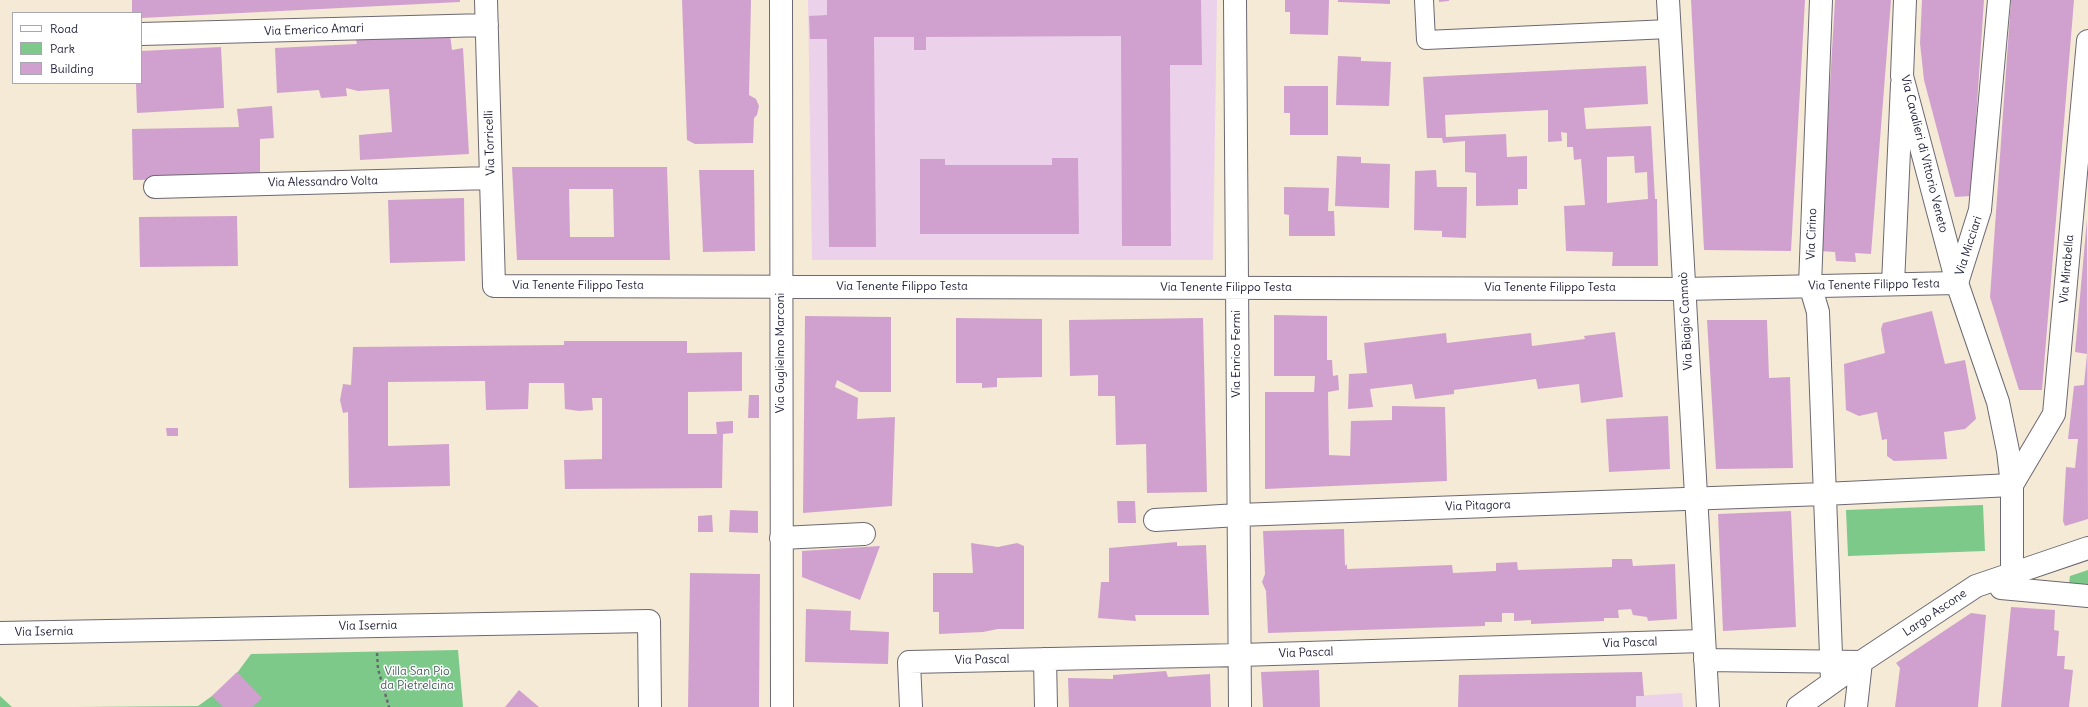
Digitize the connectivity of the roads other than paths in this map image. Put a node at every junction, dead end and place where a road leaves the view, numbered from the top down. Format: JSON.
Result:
{"nodes":[{"id":1,"x":486,"y":0,"type":"edge"},
{"id":2,"x":781,"y":0,"type":"edge"},
{"id":3,"x":1235,"y":0,"type":"edge"},
{"id":4,"x":1424,"y":0,"type":"edge"},
{"id":5,"x":1668,"y":0,"type":"edge"},
{"id":6,"x":1821,"y":0,"type":"edge"},
{"id":7,"x":1905,"y":0,"type":"edge"},
{"id":8,"x":1999,"y":0,"type":"edge"},
{"id":9,"x":486,"y":25,"type":"junction"},
{"id":10,"x":1669,"y":29,"type":"junction"},
{"id":11,"x":142,"y":34,"type":"edge"},
{"id":12,"x":2088,"y":41,"type":"edge"},
{"id":13,"x":1902,"y":76,"type":"junction"},
{"id":14,"x":491,"y":178,"type":"junction"},
{"id":15,"x":155,"y":186,"type":"dead end"},
{"id":16,"x":1893,"y":284,"type":"junction"},
{"id":17,"x":1957,"y":284,"type":"junction"},
{"id":18,"x":494,"y":286,"type":"joint"},
{"id":19,"x":1810,"y":286,"type":"junction"},
{"id":20,"x":781,"y":287,"type":"junction"},
{"id":21,"x":1237,"y":288,"type":"junction"},
{"id":22,"x":1684,"y":289,"type":"junction"},
{"id":23,"x":2012,"y":485,"type":"junction"},
{"id":24,"x":1824,"y":494,"type":"junction"},
{"id":25,"x":1696,"y":498,"type":"junction"},
{"id":26,"x":1238,"y":514,"type":"junction"},
{"id":27,"x":1155,"y":520,"type":"dead end"},
{"id":28,"x":864,"y":534,"type":"dead end"},
{"id":29,"x":781,"y":538,"type":"junction"},
{"id":30,"x":2088,"y":548,"type":"edge"},
{"id":31,"x":2014,"y":582,"type":"junction"},
{"id":32,"x":2088,"y":596,"type":"edge"},
{"id":33,"x":0,"y":632,"type":"edge"},
{"id":34,"x":1704,"y":651,"type":"junction"},
{"id":35,"x":1240,"y":655,"type":"junction"},
{"id":36,"x":1045,"y":659,"type":"junction"},
{"id":37,"x":1832,"y":662,"type":"junction"},
{"id":38,"x":1861,"y":662,"type":"junction"},
{"id":39,"x":1832,"y":684,"type":"junction"},
{"id":40,"x":650,"y":707,"type":"edge"},
{"id":41,"x":782,"y":707,"type":"edge"},
{"id":42,"x":910,"y":707,"type":"edge"},
{"id":43,"x":1046,"y":707,"type":"edge"},
{"id":44,"x":1240,"y":707,"type":"edge"},
{"id":45,"x":1708,"y":707,"type":"edge"},
{"id":46,"x":1798,"y":707,"type":"edge"},
{"id":47,"x":1856,"y":707,"type":"edge"}],
"edges":[{"from":1,"to":9,"type":"street","name":"Via Torricelli"},
{"from":2,"to":20,"type":"street","name":"Via Guglielmo Marconi"},
{"from":3,"to":21,"type":"street","name":"Via Enrico Fermi"},
{"from":4,"to":10,"type":"lane"},
{"from":5,"to":10,"type":"street","name":"Via Biagio Cannaò"},
{"from":6,"to":19,"type":"street","name":"Via Cirino"},
{"from":7,"to":13,"type":"street","name":"Via Cavalieri di Vittorio Veneto"},
{"from":8,"to":17,"type":"street","name":"Via Micciari"},
{"from":9,"to":11,"type":"street","name":"Via Emerico Amari"},
{"from":9,"to":14,"type":"street","name":"Via Torricelli"},
{"from":10,"to":22,"type":"street","name":"Via Biagio Cannaò"},
{"from":12,"to":23,"type":"street","name":"Via Mirabella"},
{"from":13,"to":16,"type":"street"},
{"from":13,"to":17,"type":"street","name":"Via Cavalieri di Vittorio Veneto"},
{"from":14,"to":15,"type":"street","name":"Via Alessandro Volta"},
{"from":14,"to":18,"type":"street","name":"Via Torricelli"},
{"from":16,"to":17,"type":"street","name":"Via Tenente Filippo Testa"},
{"from":16,"to":19,"type":"street","name":"Via Tenente Filippo Testa"},
{"from":17,"to":23,"type":"street","name":"Via Micciari"},
{"from":18,"to":20,"type":"street","name":"Via Tenente Filippo Testa"},
{"from":19,"to":22,"type":"street","name":"Via Tenente Filippo Testa"},
{"from":19,"to":24,"type":"street","name":"Via Cirino"},
{"from":20,"to":21,"type":"street","name":"Via Tenente Filippo Testa"},
{"from":20,"to":29,"type":"street","name":"Via Guglielmo Marconi"},
{"from":21,"to":22,"type":"street","name":"Via Tenente Filippo Testa"},
{"from":21,"to":26,"type":"street","name":"Via Enrico Fermi"},
{"from":22,"to":25,"type":"street","name":"Via Biagio Cannaò"},
{"from":23,"to":24,"type":"street","name":"Via Pitagora"},
{"from":23,"to":31,"type":"street","name":"Via Micciari"},
{"from":24,"to":25,"type":"street","name":"Via Pitagora"},
{"from":24,"to":37,"type":"street","name":"Via Cirino"},
{"from":25,"to":26,"type":"street","name":"Via Pitagora"},
{"from":25,"to":34,"type":"street","name":"Via Biagio Cannaò"},
{"from":26,"to":27,"type":"street","name":"Via Pitagora"},
{"from":26,"to":35,"type":"street","name":"Via Enrico Fermi"},
{"from":28,"to":29,"type":"street"},
{"from":29,"to":41,"type":"street","name":"Via Guglielmo Marconi"},
{"from":30,"to":31,"type":"street","name":"Largo Ascone"},
{"from":31,"to":32,"type":"street"},
{"from":31,"to":38,"type":"street","name":"Largo Ascone"},
{"from":33,"to":40,"type":"street","name":"Via Isernia"},
{"from":34,"to":35,"type":"street","name":"Via Pascal"},
{"from":34,"to":37,"type":"street","name":"Via Pascal"},
{"from":34,"to":45,"type":"street","name":"Via Biagio Cannaò"},
{"from":35,"to":36,"type":"street","name":"Via Pascal"},
{"from":35,"to":44,"type":"street","name":"Via Enrico Fermi"},
{"from":36,"to":42,"type":"street","name":"Via Pascal"},
{"from":36,"to":43,"type":"street"},
{"from":37,"to":38,"type":"street","name":"Via Pascal"},
{"from":37,"to":39,"type":"street","name":"Via Cirino"},
{"from":38,"to":39,"type":"street","name":"Largo Ascone"},
{"from":38,"to":47,"type":"street"},
{"from":39,"to":46,"type":"street","name":"Largo Ascone"}]}
